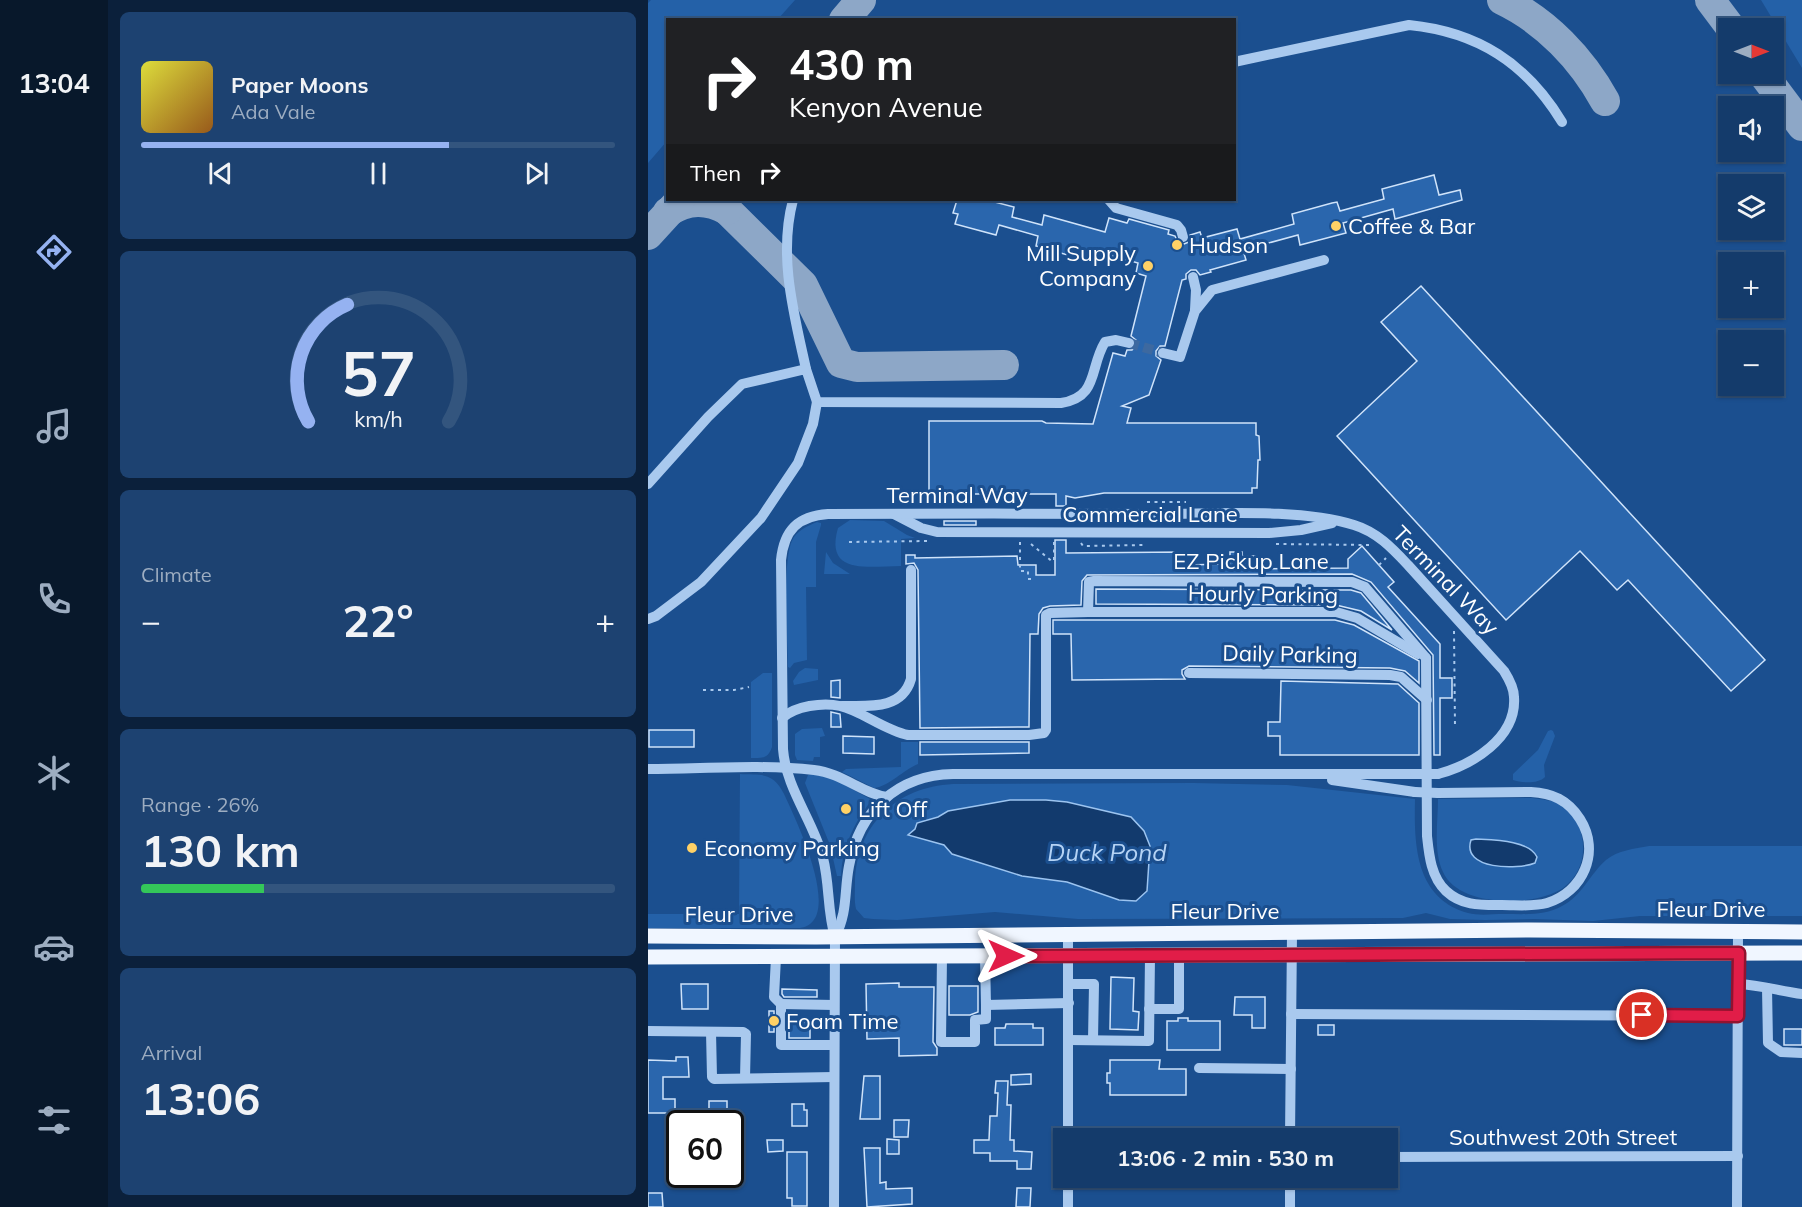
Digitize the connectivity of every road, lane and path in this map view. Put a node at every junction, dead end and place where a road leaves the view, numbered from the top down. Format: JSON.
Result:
{"nodes":[{"id":1,"x":1236,"y":62,"type":"edge"},
{"id":2,"x":1562,"y":122,"type":"dead end"},
{"id":3,"x":793,"y":201,"type":"edge"},
{"id":4,"x":1110,"y":201,"type":"edge"},
{"id":5,"x":1183,"y":237,"type":"dead end"},
{"id":6,"x":1324,"y":260,"type":"dead end"},
{"id":7,"x":1193,"y":277,"type":"dead end"},
{"id":8,"x":1196,"y":311,"type":"junction"},
{"id":9,"x":1129,"y":343,"type":"tunnel mouth"},
{"id":10,"x":1163,"y":352,"type":"tunnel mouth"},
{"id":11,"x":806,"y":369,"type":"junction"},
{"id":12,"x":817,"y":402,"type":"junction"},
{"id":13,"x":648,"y":484,"type":"edge"},
{"id":14,"x":893,"y":514,"type":"junction"},
{"id":15,"x":1338,"y":522,"type":"junction"},
{"id":16,"x":1054,"y":538,"type":"dead end"},
{"id":17,"x":1078,"y":540,"type":"dead end"},
{"id":18,"x":937,"y":541,"type":"dead end"},
{"id":19,"x":1020,"y":541,"type":"dead end"},
{"id":20,"x":1027,"y":541,"type":"dead end"},
{"id":21,"x":849,"y":542,"type":"dead end"},
{"id":22,"x":1152,"y":544,"type":"dead end"},
{"id":23,"x":1275,"y":544,"type":"dead end"},
{"id":24,"x":1372,"y":545,"type":"dead end"},
{"id":25,"x":1382,"y":553,"type":"dead end"},
{"id":26,"x":1379,"y":565,"type":"dead end"},
{"id":27,"x":911,"y":570,"type":"dead end"},
{"id":28,"x":1032,"y":579,"type":"dead end"},
{"id":29,"x":1088,"y":612,"type":"junction"},
{"id":30,"x":648,"y":619,"type":"edge"},
{"id":31,"x":1461,"y":639,"type":"dead end"},
{"id":32,"x":1426,"y":658,"type":"junction"},
{"id":33,"x":1189,"y":673,"type":"dead end"},
{"id":34,"x":749,"y":687,"type":"dead end"},
{"id":35,"x":703,"y":690,"type":"dead end"},
{"id":36,"x":1426,"y":700,"type":"junction"},
{"id":37,"x":839,"y":706,"type":"junction"},
{"id":38,"x":782,"y":718,"type":"junction"},
{"id":39,"x":1455,"y":727,"type":"dead end"},
{"id":40,"x":786,"y":768,"type":"junction"},
{"id":41,"x":648,"y":769,"type":"edge"},
{"id":42,"x":1302,"y":775,"type":"junction"},
{"id":43,"x":887,"y":796,"type":"junction"},
{"id":44,"x":1738,"y":932,"type":"junction"},
{"id":45,"x":1802,"y":932,"type":"edge"},
{"id":46,"x":1292,"y":934,"type":"junction"},
{"id":47,"x":1068,"y":935,"type":"junction"},
{"id":48,"x":648,"y":936,"type":"edge"},
{"id":49,"x":835,"y":937,"type":"junction"},
{"id":50,"x":1739,"y":953,"type":"junction"},
{"id":51,"x":1802,"y":953,"type":"edge"},
{"id":52,"x":1292,"y":955,"type":"junction"},
{"id":53,"x":985,"y":956,"type":"junction"},
{"id":54,"x":1069,"y":956,"type":"junction"},
{"id":55,"x":1150,"y":956,"type":"junction"},
{"id":56,"x":1179,"y":956,"type":"junction"},
{"id":57,"x":648,"y":957,"type":"edge"},
{"id":58,"x":776,"y":957,"type":"junction"},
{"id":59,"x":835,"y":957,"type":"junction"},
{"id":60,"x":942,"y":957,"type":"junction"},
{"id":61,"x":1069,"y":984,"type":"junction"},
{"id":62,"x":1738,"y":984,"type":"junction"},
{"id":63,"x":1767,"y":988,"type":"junction"},
{"id":64,"x":1802,"y":994,"type":"edge"},
{"id":65,"x":1069,"y":1003,"type":"junction"},
{"id":66,"x":781,"y":1004,"type":"junction"},
{"id":67,"x":834,"y":1005,"type":"junction"},
{"id":68,"x":986,"y":1005,"type":"junction"},
{"id":69,"x":1149,"y":1009,"type":"junction"},
{"id":70,"x":1291,"y":1014,"type":"junction"},
{"id":71,"x":1738,"y":1016,"type":"junction"},
{"id":72,"x":648,"y":1031,"type":"edge"},
{"id":73,"x":711,"y":1032,"type":"junction"},
{"id":74,"x":1069,"y":1040,"type":"junction"},
{"id":75,"x":1093,"y":1040,"type":"junction"},
{"id":76,"x":834,"y":1045,"type":"junction"},
{"id":77,"x":1802,"y":1053,"type":"edge"},
{"id":78,"x":1199,"y":1068,"type":"dead end"},
{"id":79,"x":1291,"y":1069,"type":"junction"},
{"id":80,"x":834,"y":1077,"type":"junction"},
{"id":81,"x":745,"y":1078,"type":"junction"},
{"id":82,"x":1068,"y":1128,"type":"edge"},
{"id":83,"x":1290,"y":1128,"type":"edge"},
{"id":84,"x":1738,"y":1156,"type":"junction"},
{"id":85,"x":1398,"y":1157,"type":"edge"},
{"id":86,"x":1068,"y":1188,"type":"edge"},
{"id":87,"x":1290,"y":1188,"type":"edge"},
{"id":88,"x":834,"y":1207,"type":"edge"},
{"id":89,"x":1068,"y":1207,"type":"edge"},
{"id":90,"x":1290,"y":1207,"type":"edge"},
{"id":91,"x":1737,"y":1207,"type":"edge"}],
"edges":[{"from":1,"to":2,"type":"street"},
{"from":3,"to":11,"type":"street"},
{"from":4,"to":5,"type":"street"},
{"from":6,"to":8,"type":"street"},
{"from":7,"to":8,"type":"street"},
{"from":8,"to":10,"type":"street"},
{"from":9,"to":12,"type":"street"},
{"from":11,"to":12,"type":"street"},
{"from":11,"to":13,"type":"street"},
{"from":12,"to":30,"type":"street"},
{"from":14,"to":15,"type":"street","name":"Terminal Way"},
{"from":14,"to":15,"type":"street","name":"Commercial Lane"},
{"from":14,"to":38,"type":"street","name":"Terminal Way"},
{"from":15,"to":42,"type":"street","name":"Terminal Way","bridge":true},
{"from":16,"to":20,"type":"path"},
{"from":17,"to":22,"type":"path"},
{"from":18,"to":21,"type":"path"},
{"from":19,"to":28,"type":"path"},
{"from":23,"to":24,"type":"path"},
{"from":25,"to":26,"type":"path"},
{"from":27,"to":37,"type":"street"},
{"from":29,"to":32,"type":"street","name":"Hourly Parking"},
{"from":29,"to":32,"type":"street","name":"EZ Pickup Lane"},
{"from":29,"to":37,"type":"street"},
{"from":31,"to":39,"type":"path"},
{"from":32,"to":36,"type":"street"},
{"from":33,"to":36,"type":"street","name":"Daily Parking"},
{"from":34,"to":35,"type":"path"},
{"from":36,"to":42,"type":"street","bridge":true},
{"from":37,"to":38,"type":"street"},
{"from":38,"to":40,"type":"street","name":"Terminal Way"},
{"from":40,"to":41,"type":"street"},
{"from":40,"to":43,"type":"street"},
{"from":40,"to":49,"type":"street","name":"Terminal Way"},
{"from":42,"to":43,"type":"street","name":"Terminal Way"},
{"from":43,"to":49,"type":"street","name":"Terminal Way"},
{"from":44,"to":45,"type":"main road","name":"Fleur Drive"},
{"from":44,"to":46,"type":"main road","name":"Fleur Drive"},
{"from":44,"to":50,"type":"street"},
{"from":46,"to":47,"type":"main road","name":"Fleur Drive"},
{"from":46,"to":52,"type":"street"},
{"from":47,"to":49,"type":"main road","name":"Fleur Drive"},
{"from":47,"to":54,"type":"street"},
{"from":48,"to":49,"type":"main road","name":"Fleur Drive"},
{"from":49,"to":59,"type":"street"},
{"from":50,"to":51,"type":"main road","name":"Fleur Drive"},
{"from":50,"to":52,"type":"main road","name":"Fleur Drive"},
{"from":50,"to":62,"type":"street"},
{"from":52,"to":56,"type":"main road","name":"Fleur Drive"},
{"from":52,"to":70,"type":"street"},
{"from":53,"to":54,"type":"main road","name":"Fleur Drive"},
{"from":53,"to":60,"type":"main road","name":"Fleur Drive"},
{"from":53,"to":68,"type":"street"},
{"from":54,"to":55,"type":"main road","name":"Fleur Drive"},
{"from":54,"to":61,"type":"street"},
{"from":55,"to":56,"type":"main road","name":"Fleur Drive"},
{"from":55,"to":69,"type":"street"},
{"from":56,"to":69,"type":"street"},
{"from":57,"to":58,"type":"main road","name":"Fleur Drive"},
{"from":58,"to":59,"type":"main road","name":"Fleur Drive"},
{"from":58,"to":66,"type":"street"},
{"from":59,"to":60,"type":"main road","name":"Fleur Drive"},
{"from":59,"to":67,"type":"street"},
{"from":60,"to":68,"type":"street"},
{"from":61,"to":65,"type":"street"},
{"from":61,"to":75,"type":"street"},
{"from":62,"to":63,"type":"street"},
{"from":62,"to":71,"type":"street"},
{"from":63,"to":64,"type":"street"},
{"from":63,"to":77,"type":"street"},
{"from":65,"to":68,"type":"street"},
{"from":65,"to":74,"type":"street"},
{"from":66,"to":67,"type":"street"},
{"from":66,"to":76,"type":"street"},
{"from":67,"to":76,"type":"street"},
{"from":69,"to":75,"type":"street"},
{"from":70,"to":71,"type":"street"},
{"from":70,"to":79,"type":"street"},
{"from":71,"to":84,"type":"street"},
{"from":72,"to":73,"type":"street"},
{"from":73,"to":81,"type":"street"},
{"from":73,"to":81,"type":"street"},
{"from":74,"to":75,"type":"street"},
{"from":74,"to":82,"type":"street"},
{"from":76,"to":80,"type":"street"},
{"from":78,"to":79,"type":"street"},
{"from":79,"to":83,"type":"street"},
{"from":80,"to":81,"type":"street"},
{"from":80,"to":88,"type":"street"},
{"from":84,"to":85,"type":"street","name":"Southwest 20th Street"},
{"from":84,"to":91,"type":"street"},
{"from":86,"to":89,"type":"street"},
{"from":87,"to":90,"type":"street"}]}
